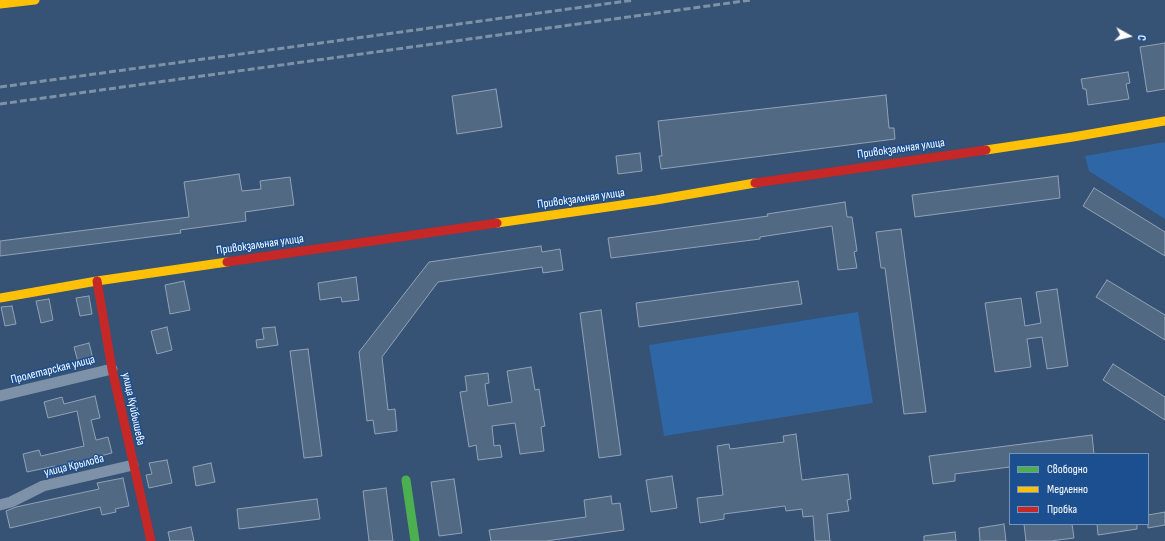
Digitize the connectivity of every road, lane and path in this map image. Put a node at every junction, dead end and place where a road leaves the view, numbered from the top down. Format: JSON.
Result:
{"nodes":[{"id":1,"x":35,"y":0,"type":"edge"},
{"id":2,"x":0,"y":4,"type":"edge"},
{"id":3,"x":1165,"y":121,"type":"edge"},
{"id":4,"x":97,"y":281,"type":"junction"},
{"id":5,"x":0,"y":298,"type":"edge"},
{"id":6,"x":112,"y":369,"type":"junction"},
{"id":7,"x":0,"y":396,"type":"edge"},
{"id":8,"x":133,"y":465,"type":"junction"},
{"id":9,"x":406,"y":480,"type":"dead end"},
{"id":10,"x":0,"y":505,"type":"edge"},
{"id":11,"x":151,"y":541,"type":"edge"},
{"id":12,"x":415,"y":541,"type":"edge"}],
"edges":[{"from":1,"to":2,"type":"street"},
{"from":3,"to":4,"type":"street","name":"Привокзальная улица"},
{"from":4,"to":5,"type":"street","name":"Привокзальная улица"},
{"from":4,"to":6,"type":"street","name":"улица Куйбышева"},
{"from":6,"to":7,"type":"street","name":"Пролетарская улица"},
{"from":6,"to":8,"type":"street","name":"улица Куйбышева"},
{"from":8,"to":10,"type":"street","name":"улица Крылова"},
{"from":8,"to":11,"type":"street","name":"улица Куйбышева"},
{"from":9,"to":12,"type":"street"}]}
